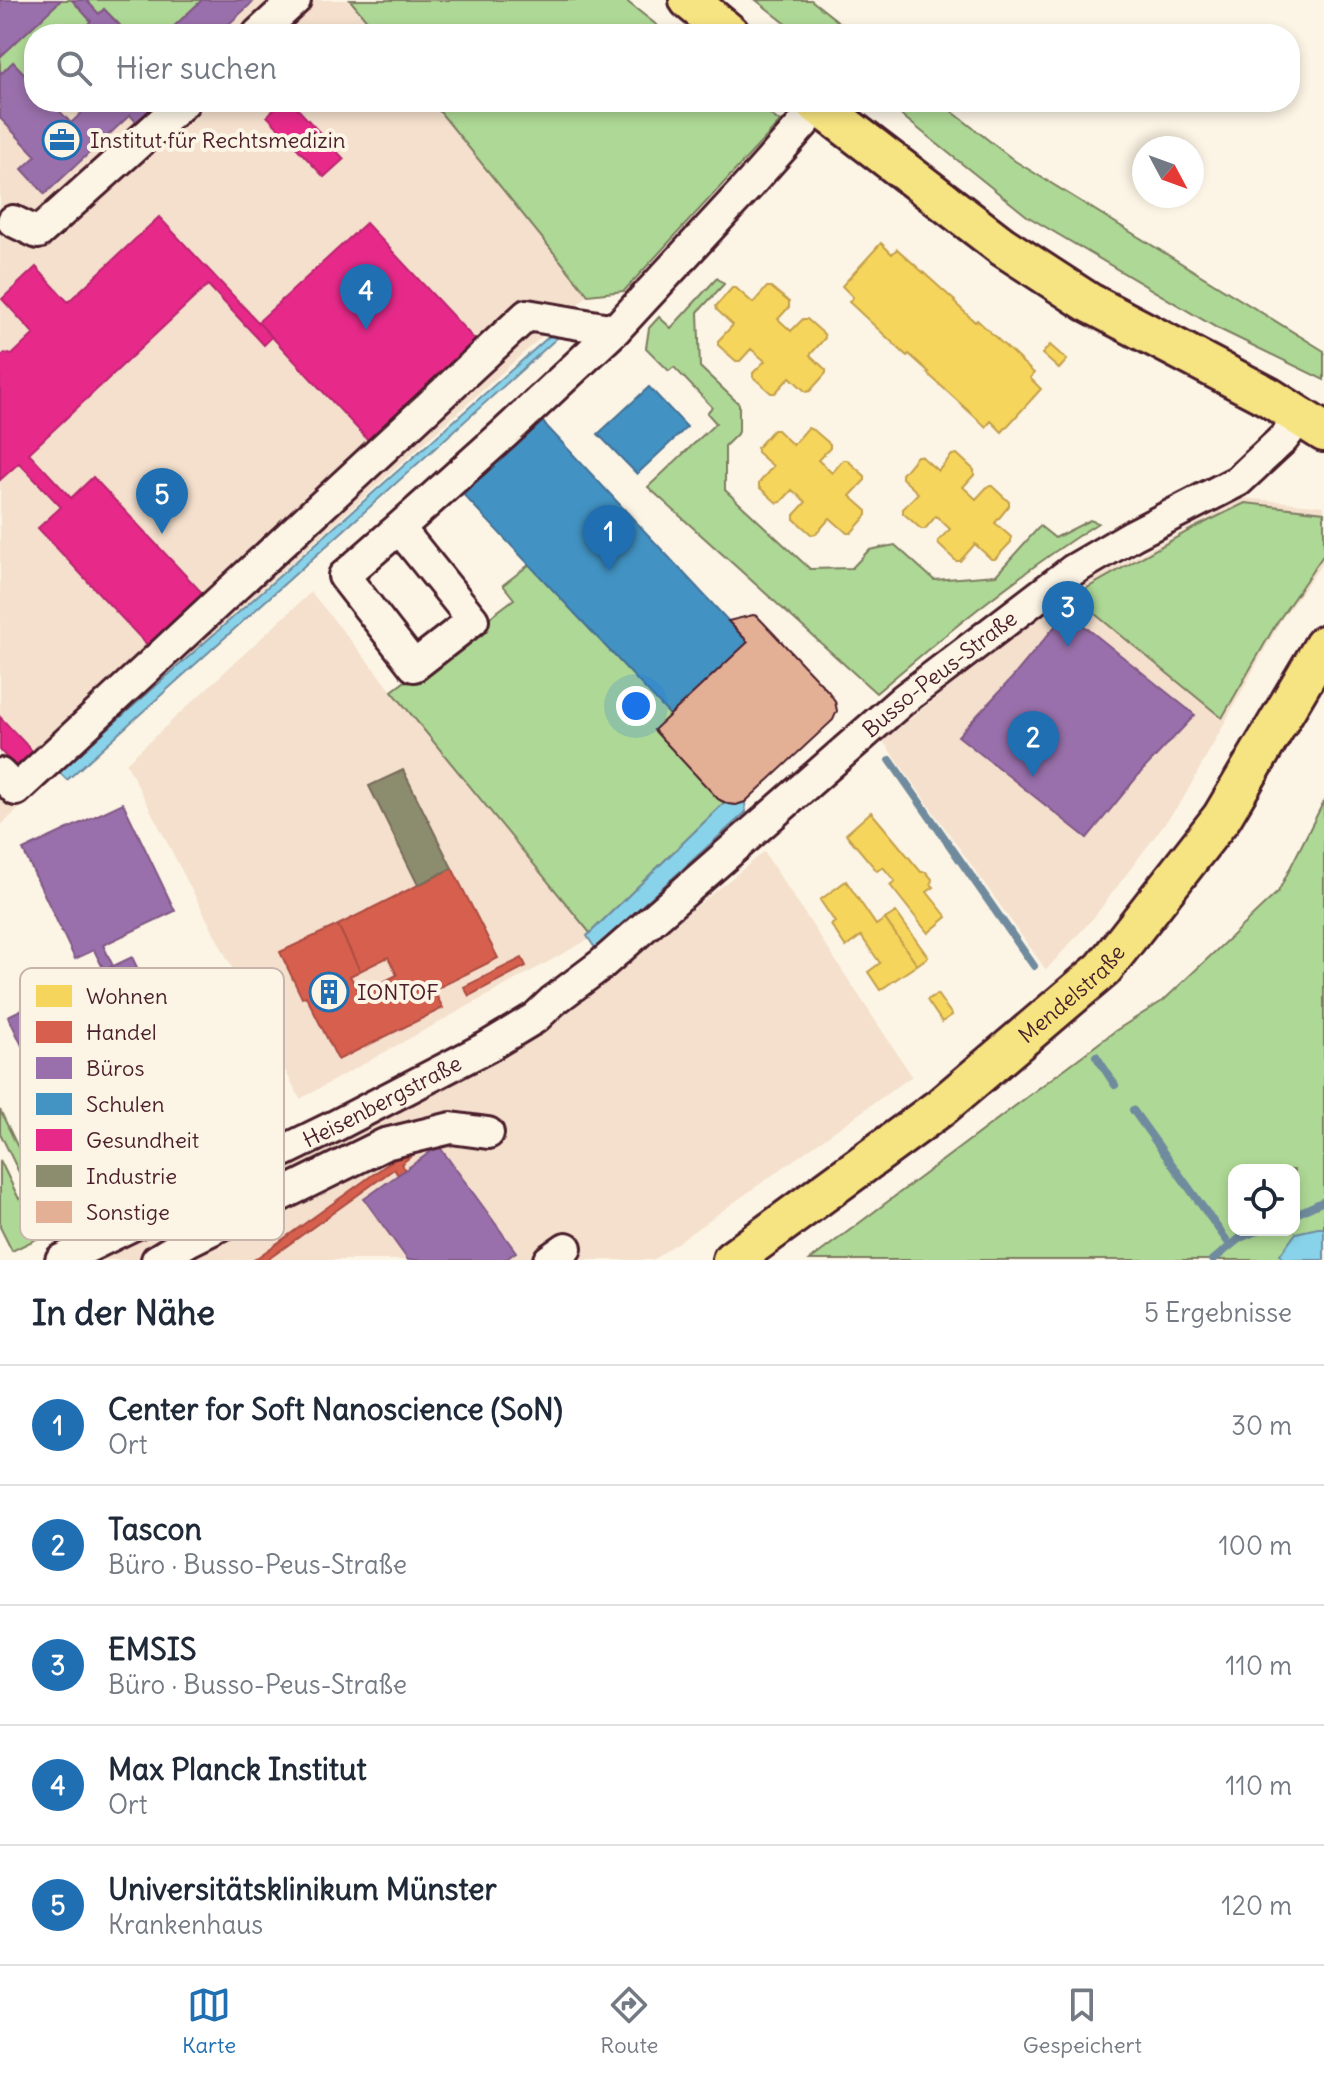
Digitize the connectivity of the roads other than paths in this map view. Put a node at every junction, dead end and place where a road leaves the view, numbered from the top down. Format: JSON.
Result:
{"nodes":[{"id":1,"x":295,"y":0,"type":"edge"},
{"id":2,"x":689,"y":0,"type":"edge"},
{"id":3,"x":269,"y":24,"type":"edge"},
{"id":4,"x":718,"y":24,"type":"edge"},
{"id":5,"x":173,"y":112,"type":"edge"},
{"id":6,"x":809,"y":112,"type":"edge"},
{"id":7,"x":826,"y":112,"type":"edge"},
{"id":8,"x":4,"y":220,"type":"edge"},
{"id":9,"x":615,"y":330,"type":"junction"},
{"id":10,"x":1312,"y":424,"type":"edge"},
{"id":11,"x":399,"y":528,"type":"junction"},
{"id":12,"x":1324,"y":645,"type":"edge"},
{"id":13,"x":0,"y":774,"type":"edge"},
{"id":14,"x":602,"y":964,"type":"joint"},
{"id":15,"x":488,"y":1133,"type":"dead end"},
{"id":16,"x":284,"y":1151,"type":"edge"},
{"id":17,"x":284,"y":1194,"type":"edge"},
{"id":18,"x":102,"y":1240,"type":"edge"},
{"id":19,"x":190,"y":1240,"type":"edge"},
{"id":20,"x":61,"y":1260,"type":"edge"},
{"id":21,"x":157,"y":1260,"type":"edge"},
{"id":22,"x":732,"y":1260,"type":"edge"}],
"edges":[{"from":1,"to":3,"type":"street"},
{"from":2,"to":4,"type":"main road"},
{"from":5,"to":8,"type":"street"},
{"from":6,"to":9,"type":"street","name":"Busso-Peus-Straße"},
{"from":7,"to":10,"type":"main road","name":"Busso-Peus-Straße"},
{"from":9,"to":11,"type":"street","name":"Busso-Peus-Straße"},
{"from":9,"to":13,"type":"street"},
{"from":10,"to":14,"type":"street","name":"Busso-Peus-Straße"},
{"from":11,"to":11,"type":"street","name":"Busso-Peus-Straße"},
{"from":12,"to":22,"type":"main road","name":"Mendelstraße"},
{"from":14,"to":16,"type":"street","name":"Heisenbergstraße"},
{"from":15,"to":17,"type":"street"},
{"from":18,"to":20,"type":"street","name":"Heisenbergstraße"},
{"from":19,"to":21,"type":"street"}]}
